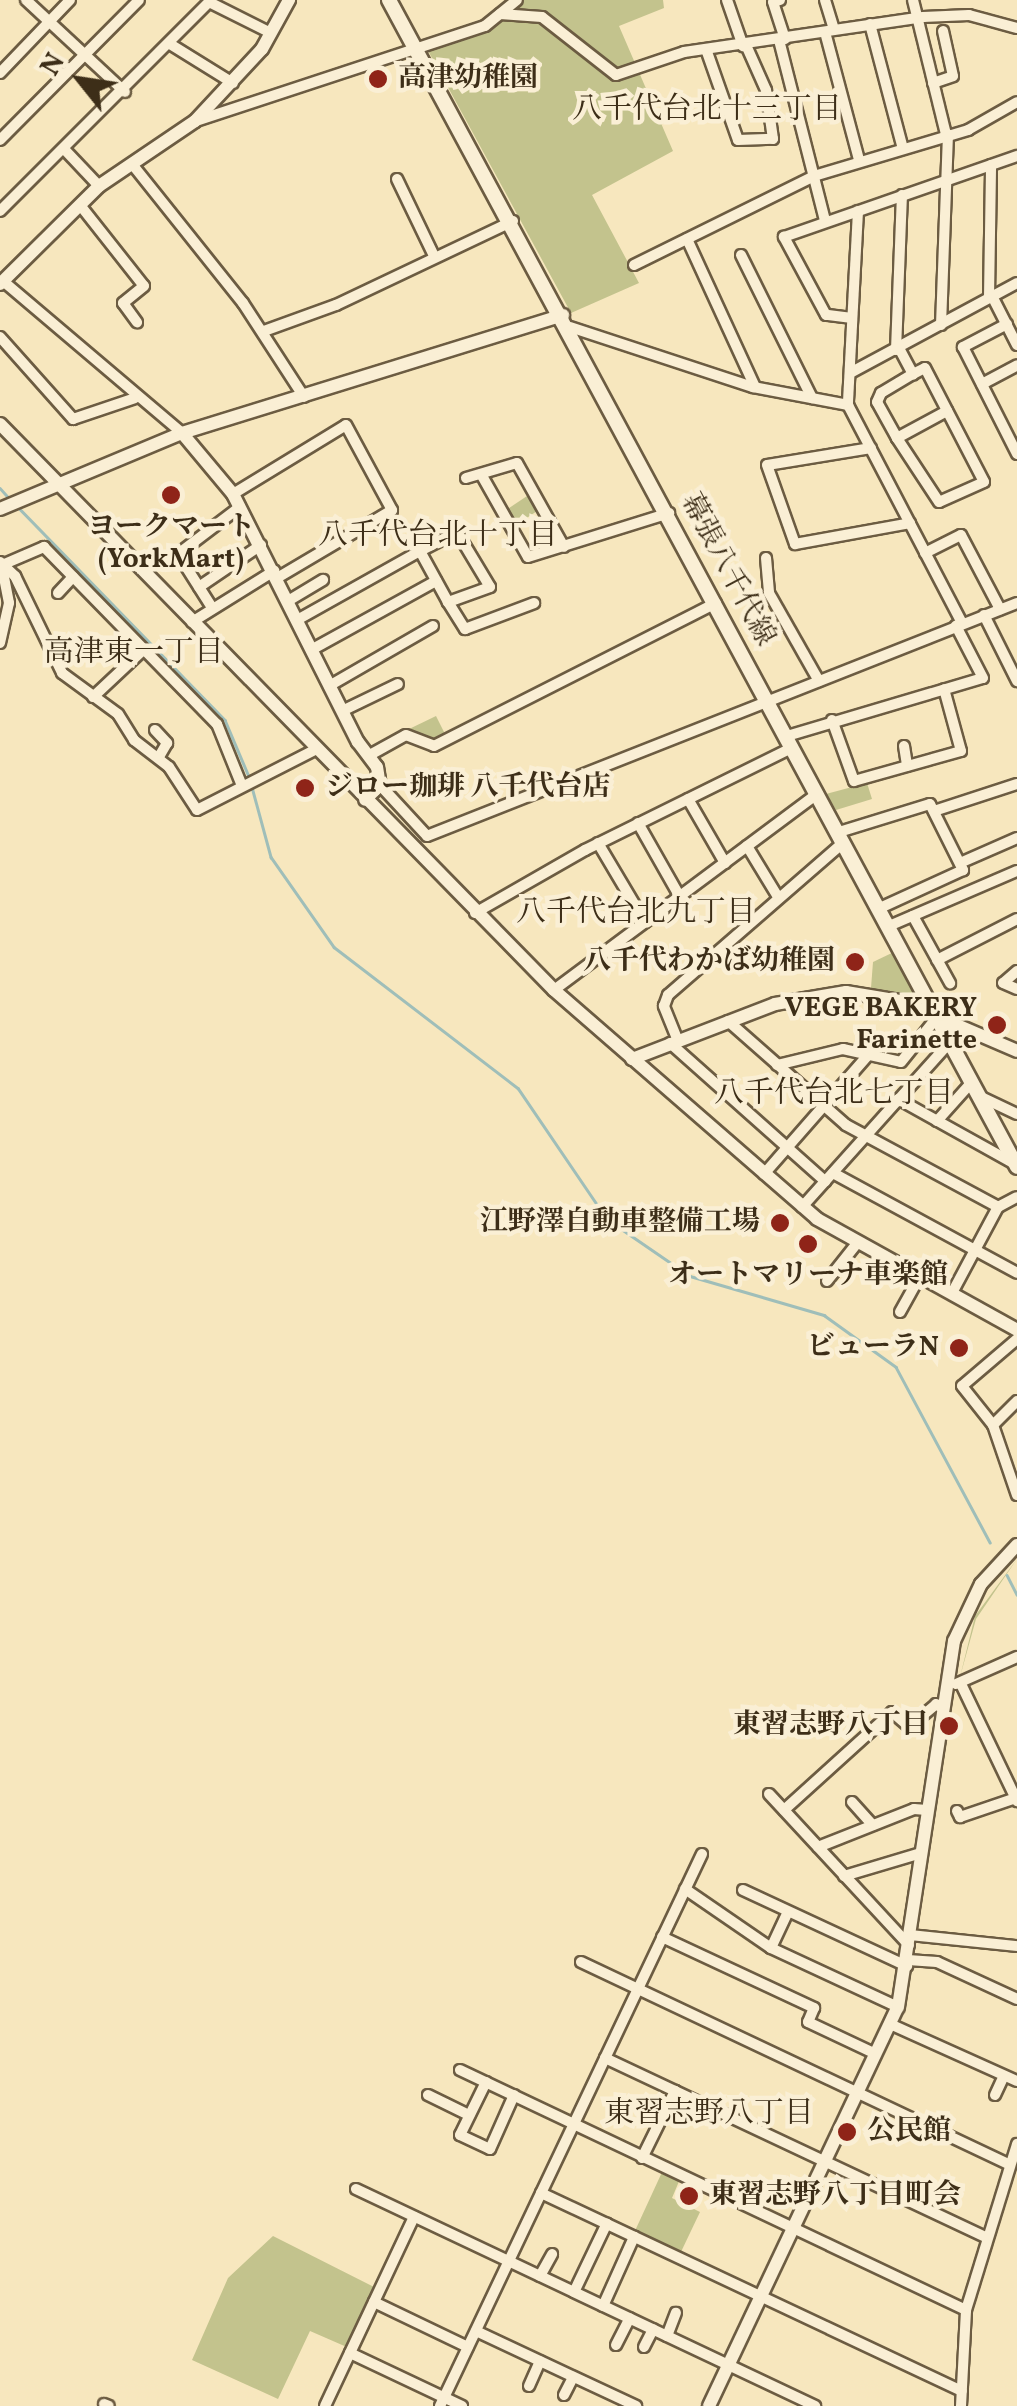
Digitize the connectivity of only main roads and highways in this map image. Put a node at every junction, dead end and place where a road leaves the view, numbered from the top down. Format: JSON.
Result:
{"nodes":[{"id":1,"x":388,"y":0,"type":"edge"},
{"id":2,"x":1016,"y":1165,"type":"edge"}],
"edges":[{"from":1,"to":2,"type":"main road","name":"幕張八千代線"}]}
